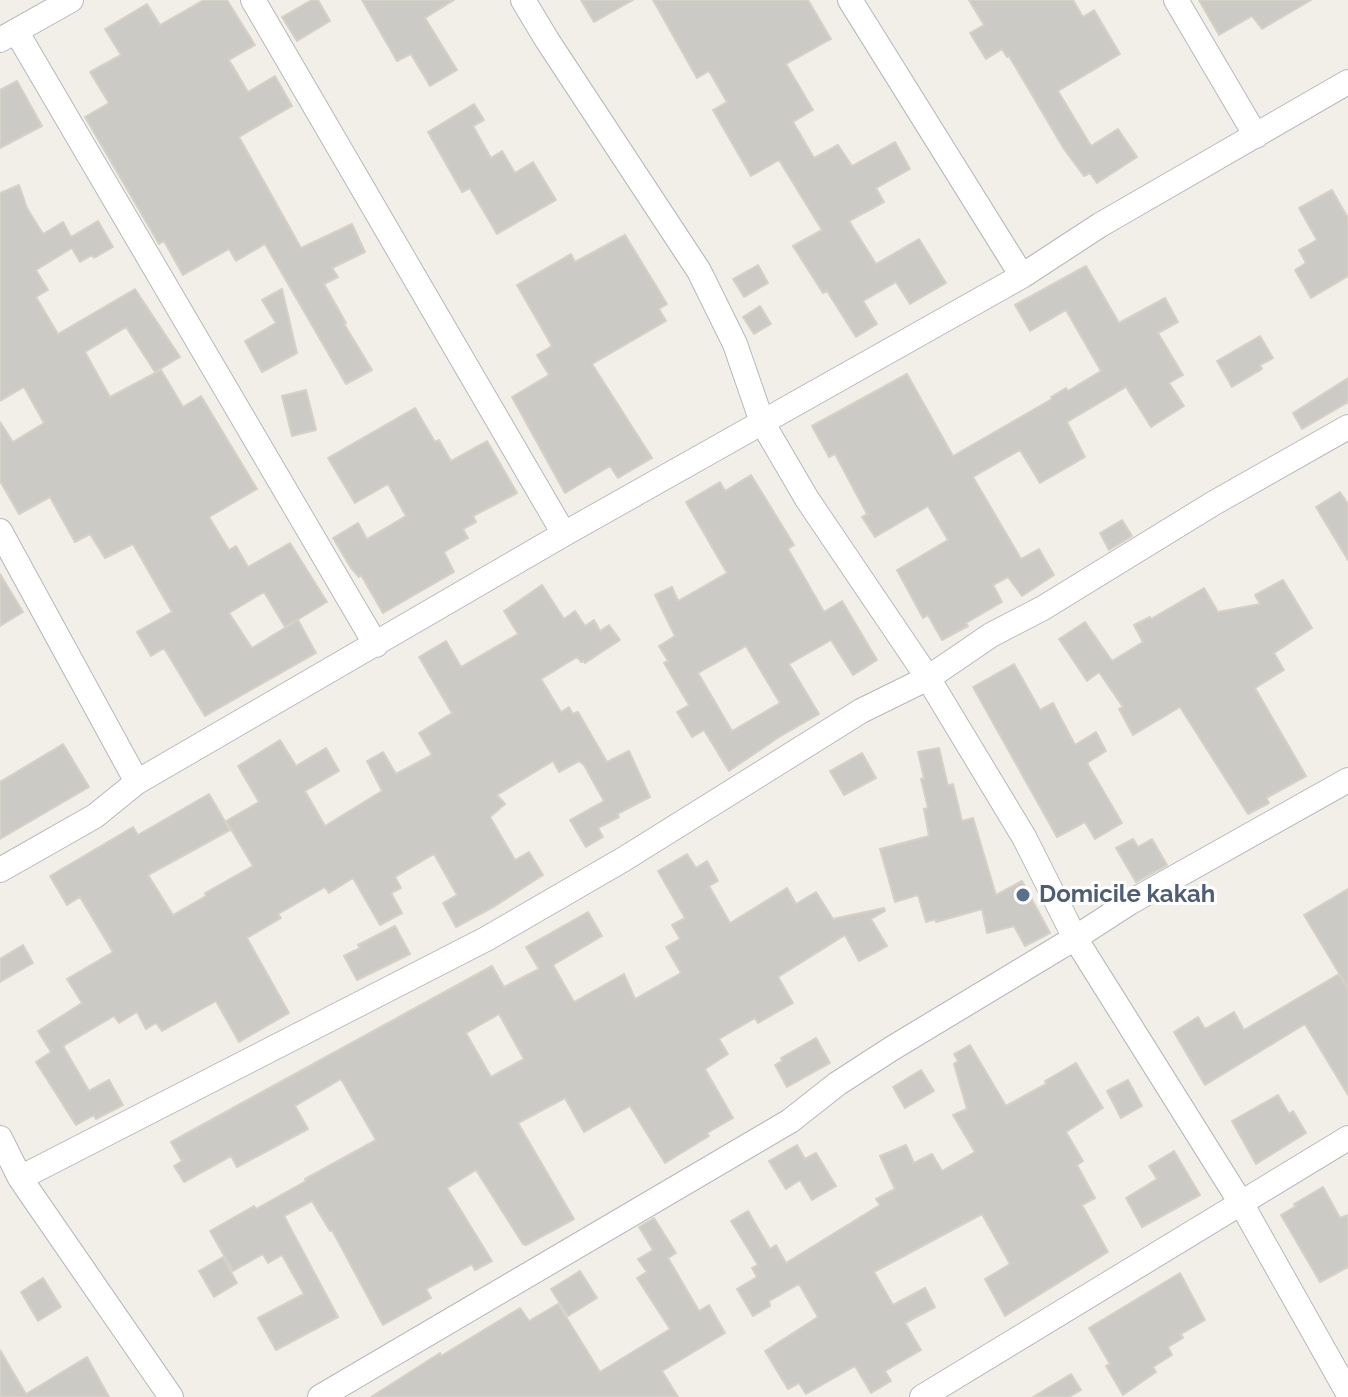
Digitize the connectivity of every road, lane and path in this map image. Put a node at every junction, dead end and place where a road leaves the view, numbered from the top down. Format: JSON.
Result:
{"nodes":[{"id":1,"x":71,"y":0,"type":"edge"},
{"id":2,"x":253,"y":0,"type":"edge"},
{"id":3,"x":523,"y":0,"type":"edge"},
{"id":4,"x":850,"y":0,"type":"edge"},
{"id":5,"x":1176,"y":0,"type":"edge"},
{"id":6,"x":8,"y":36,"type":"edge"},
{"id":7,"x":1348,"y":82,"type":"edge"},
{"id":8,"x":1256,"y":136,"type":"junction"},
{"id":9,"x":1022,"y":276,"type":"junction"},
{"id":10,"x":762,"y":422,"type":"junction"},
{"id":11,"x":1348,"y":427,"type":"edge"},
{"id":12,"x":0,"y":531,"type":"edge"},
{"id":13,"x":564,"y":534,"type":"junction"},
{"id":14,"x":376,"y":645,"type":"junction"},
{"id":15,"x":928,"y":678,"type":"junction"},
{"id":16,"x":1348,"y":780,"type":"edge"},
{"id":17,"x":137,"y":782,"type":"junction"},
{"id":18,"x":0,"y":870,"type":"edge"},
{"id":19,"x":1075,"y":938,"type":"junction"},
{"id":20,"x":0,"y":1138,"type":"edge"},
{"id":21,"x":1348,"y":1138,"type":"edge"},
{"id":22,"x":20,"y":1178,"type":"junction"},
{"id":23,"x":1241,"y":1203,"type":"junction"},
{"id":24,"x":959,"y":1388,"type":"edge"},
{"id":25,"x":1348,"y":1393,"type":"edge"},
{"id":26,"x":171,"y":1397,"type":"edge"},
{"id":27,"x":320,"y":1397,"type":"edge"},
{"id":28,"x":922,"y":1397,"type":"edge"}],
"edges":[{"from":1,"to":6,"type":"street"},
{"from":2,"to":13,"type":"street"},
{"from":3,"to":10,"type":"street"},
{"from":4,"to":9,"type":"street"},
{"from":5,"to":8,"type":"street"},
{"from":6,"to":14,"type":"street"},
{"from":7,"to":8,"type":"street"},
{"from":8,"to":9,"type":"street"},
{"from":9,"to":10,"type":"street"},
{"from":10,"to":13,"type":"street"},
{"from":10,"to":15,"type":"street"},
{"from":11,"to":15,"type":"street"},
{"from":12,"to":17,"type":"street"},
{"from":13,"to":14,"type":"street"},
{"from":14,"to":17,"type":"street"},
{"from":15,"to":19,"type":"street"},
{"from":15,"to":22,"type":"street"},
{"from":16,"to":19,"type":"street"},
{"from":17,"to":18,"type":"street"},
{"from":19,"to":23,"type":"street"},
{"from":19,"to":27,"type":"street"},
{"from":20,"to":22,"type":"street"},
{"from":21,"to":23,"type":"street"},
{"from":22,"to":26,"type":"street"},
{"from":23,"to":24,"type":"street"},
{"from":23,"to":25,"type":"street"},
{"from":24,"to":28,"type":"street"}]}
